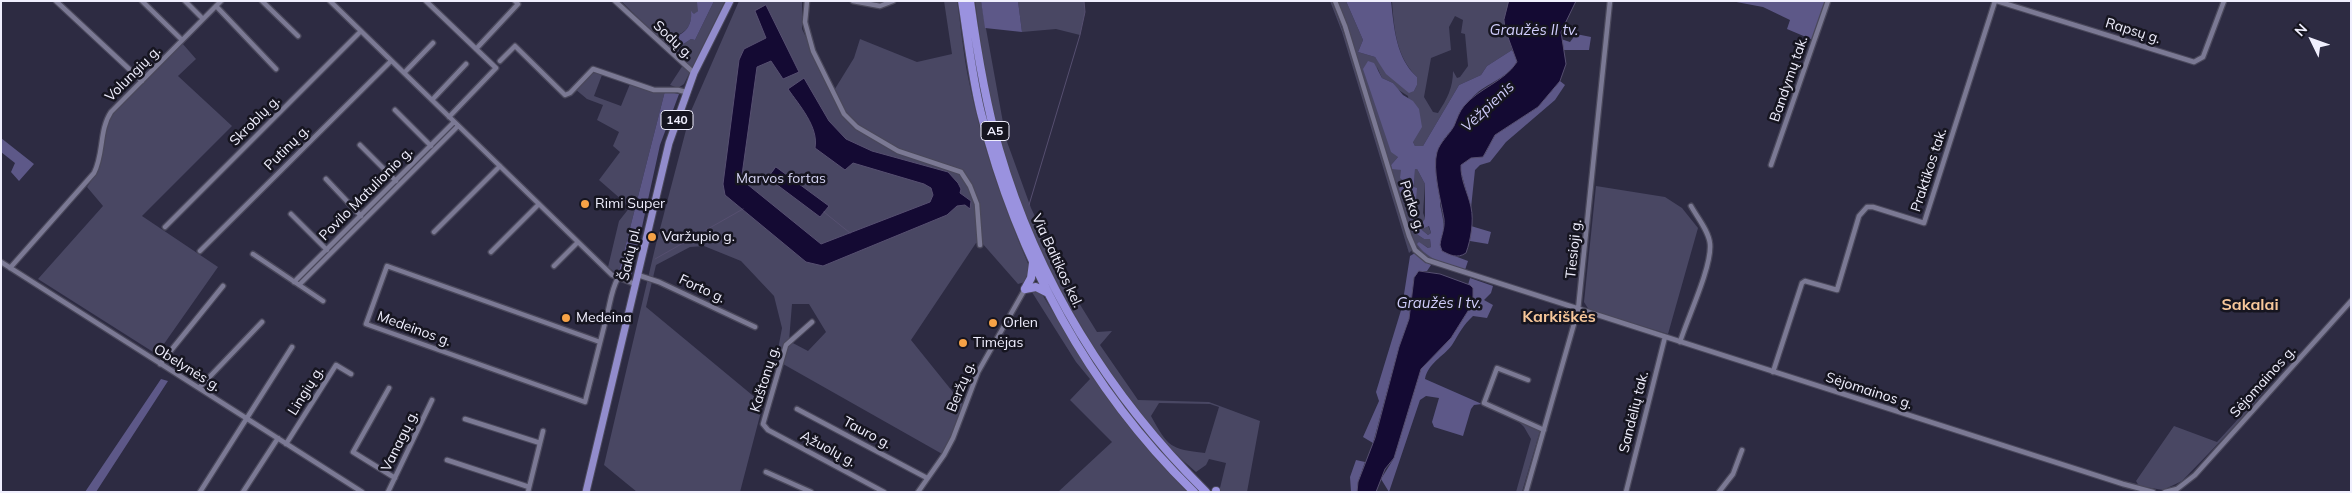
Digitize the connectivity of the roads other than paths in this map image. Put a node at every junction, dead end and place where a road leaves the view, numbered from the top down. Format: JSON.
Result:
{"nodes":[{"id":1,"x":56,"y":1,"type":"edge"},
{"id":2,"x":142,"y":1,"type":"edge"},
{"id":3,"x":185,"y":1,"type":"edge"},
{"id":4,"x":221,"y":1,"type":"edge"},
{"id":5,"x":262,"y":1,"type":"edge"},
{"id":6,"x":330,"y":1,"type":"edge"},
{"id":7,"x":426,"y":1,"type":"edge"},
{"id":8,"x":515,"y":1,"type":"edge"},
{"id":9,"x":615,"y":1,"type":"edge"},
{"id":10,"x":730,"y":1,"type":"edge"},
{"id":11,"x":807,"y":1,"type":"edge"},
{"id":12,"x":853,"y":1,"type":"edge"},
{"id":13,"x":893,"y":1,"type":"edge"},
{"id":14,"x":962,"y":1,"type":"edge"},
{"id":15,"x":970,"y":1,"type":"edge"},
{"id":16,"x":1335,"y":1,"type":"edge"},
{"id":17,"x":1610,"y":1,"type":"edge"},
{"id":18,"x":1828,"y":1,"type":"edge"},
{"id":19,"x":1996,"y":1,"type":"edge"},
{"id":20,"x":2224,"y":1,"type":"edge"},
{"id":21,"x":216,"y":6,"type":"junction"},
{"id":22,"x":203,"y":19,"type":"junction"},
{"id":23,"x":360,"y":31,"type":"junction"},
{"id":24,"x":298,"y":36,"type":"dead end"},
{"id":25,"x":182,"y":40,"type":"junction"},
{"id":26,"x":433,"y":43,"type":"dead end"},
{"id":27,"x":476,"y":49,"type":"junction"},
{"id":28,"x":391,"y":61,"type":"junction"},
{"id":29,"x":500,"y":61,"type":"dead end"},
{"id":30,"x":466,"y":64,"type":"dead end"},
{"id":31,"x":276,"y":68,"type":"dead end"},
{"id":32,"x":404,"y":73,"type":"junction"},
{"id":33,"x":694,"y":73,"type":"junction"},
{"id":34,"x":142,"y":81,"type":"junction"},
{"id":35,"x":686,"y":92,"type":"junction"},
{"id":36,"x":432,"y":100,"type":"junction"},
{"id":37,"x":395,"y":110,"type":"dead end"},
{"id":38,"x":449,"y":117,"type":"junction"},
{"id":39,"x":456,"y":124,"type":"junction"},
{"id":40,"x":360,"y":145,"type":"dead end"},
{"id":41,"x":433,"y":148,"type":"junction"},
{"id":42,"x":1771,"y":165,"type":"dead end"},
{"id":43,"x":500,"y":166,"type":"junction"},
{"id":44,"x":326,"y":179,"type":"dead end"},
{"id":45,"x":396,"y":181,"type":"junction"},
{"id":46,"x":540,"y":204,"type":"junction"},
{"id":47,"x":1691,"y":206,"type":"dead end"},
{"id":48,"x":291,"y":214,"type":"dead end"},
{"id":49,"x":363,"y":218,"type":"junction"},
{"id":50,"x":165,"y":227,"type":"dead end"},
{"id":51,"x":434,"y":232,"type":"dead end"},
{"id":52,"x":578,"y":242,"type":"junction"},
{"id":53,"x":980,"y":245,"type":"dead end"},
{"id":54,"x":327,"y":250,"type":"junction"},
{"id":55,"x":200,"y":251,"type":"dead end"},
{"id":56,"x":491,"y":252,"type":"dead end"},
{"id":57,"x":253,"y":254,"type":"dead end"},
{"id":58,"x":1,"y":262,"type":"edge"},
{"id":59,"x":1033,"y":263,"type":"junction"},
{"id":60,"x":554,"y":266,"type":"dead end"},
{"id":61,"x":10,"y":268,"type":"junction"},
{"id":62,"x":638,"y":275,"type":"junction"},
{"id":63,"x":618,"y":278,"type":"junction"},
{"id":64,"x":297,"y":284,"type":"junction"},
{"id":65,"x":635,"y":284,"type":"junction"},
{"id":66,"x":223,"y":286,"type":"dead end"},
{"id":67,"x":1025,"y":289,"type":"junction"},
{"id":68,"x":1048,"y":293,"type":"junction"},
{"id":69,"x":323,"y":301,"type":"dead end"},
{"id":70,"x":2351,"y":301,"type":"edge"},
{"id":71,"x":1578,"y":310,"type":"junction"},
{"id":72,"x":262,"y":322,"type":"dead end"},
{"id":73,"x":812,"y":322,"type":"dead end"},
{"id":74,"x":755,"y":327,"type":"dead end"},
{"id":75,"x":1665,"y":337,"type":"junction"},
{"id":76,"x":600,"y":342,"type":"junction"},
{"id":77,"x":1680,"y":342,"type":"junction"},
{"id":78,"x":292,"y":347,"type":"dead end"},
{"id":79,"x":160,"y":364,"type":"junction"},
{"id":80,"x":1773,"y":372,"type":"junction"},
{"id":81,"x":351,"y":374,"type":"dead end"},
{"id":82,"x":1528,"y":380,"type":"dead end"},
{"id":83,"x":199,"y":388,"type":"junction"},
{"id":84,"x":389,"y":388,"type":"dead end"},
{"id":85,"x":432,"y":400,"type":"dead end"},
{"id":86,"x":797,"y":409,"type":"dead end"},
{"id":87,"x":248,"y":419,"type":"junction"},
{"id":88,"x":465,"y":419,"type":"dead end"},
{"id":89,"x":763,"y":424,"type":"joint"},
{"id":90,"x":1544,"y":430,"type":"junction"},
{"id":91,"x":543,"y":431,"type":"dead end"},
{"id":92,"x":278,"y":438,"type":"junction"},
{"id":93,"x":540,"y":443,"type":"junction"},
{"id":94,"x":286,"y":444,"type":"junction"},
{"id":95,"x":1742,"y":450,"type":"dead end"},
{"id":96,"x":447,"y":460,"type":"dead end"},
{"id":97,"x":766,"y":472,"type":"dead end"},
{"id":98,"x":1191,"y":477,"type":"junction"},
{"id":99,"x":1202,"y":477,"type":"dead end"},
{"id":100,"x":395,"y":478,"type":"junction"},
{"id":101,"x":927,"y":478,"type":"junction"},
{"id":102,"x":529,"y":490,"type":"edge"},
{"id":103,"x":200,"y":492,"type":"edge"},
{"id":104,"x":244,"y":492,"type":"edge"},
{"id":105,"x":362,"y":492,"type":"edge"},
{"id":106,"x":388,"y":492,"type":"edge"},
{"id":107,"x":586,"y":492,"type":"edge"},
{"id":108,"x":811,"y":492,"type":"edge"},
{"id":109,"x":884,"y":492,"type":"edge"},
{"id":110,"x":918,"y":492,"type":"edge"},
{"id":111,"x":1194,"y":492,"type":"edge"},
{"id":112,"x":1206,"y":492,"type":"edge"},
{"id":113,"x":1526,"y":492,"type":"edge"},
{"id":114,"x":1626,"y":492,"type":"edge"},
{"id":115,"x":1719,"y":492,"type":"edge"},
{"id":116,"x":2153,"y":492,"type":"edge"},
{"id":117,"x":2165,"y":492,"type":"edge"}],
"edges":[{"from":1,"to":34,"type":"street"},
{"from":2,"to":25,"type":"street"},
{"from":3,"to":22,"type":"street"},
{"from":4,"to":21,"type":"street","name":"Volungių g."},
{"from":5,"to":24,"type":"street"},
{"from":6,"to":23,"type":"street"},
{"from":7,"to":27,"type":"street"},
{"from":8,"to":27,"type":"street"},
{"from":9,"to":33,"type":"street","name":"Sodų g."},
{"from":10,"to":33,"type":"main road","name":"Šakių pl.","number":"140"},
{"from":11,"to":53,"type":"street"},
{"from":12,"to":13,"type":"street"},
{"from":14,"to":59,"type":"highway","name":"Via Baltikos kel.","number":"A5"},
{"from":15,"to":98,"type":"highway","name":"Via Baltikos kel.","number":"A5"},
{"from":16,"to":71,"type":"street","name":"Parko g."},
{"from":17,"to":71,"type":"street","name":"Tiesioji g."},
{"from":18,"to":42,"type":"street","name":"Bandymų tak."},
{"from":19,"to":20,"type":"street","name":"Rapsų g."},
{"from":19,"to":80,"type":"street","name":"Praktikos tak."},
{"from":21,"to":22,"type":"street","name":"Volungių g."},
{"from":21,"to":31,"type":"street"},
{"from":22,"to":25,"type":"street","name":"Volungių g."},
{"from":23,"to":28,"type":"street"},
{"from":23,"to":50,"type":"street","name":"Skroblų g."},
{"from":25,"to":34,"type":"street","name":"Volungių g."},
{"from":26,"to":32,"type":"street"},
{"from":27,"to":38,"type":"street"},
{"from":28,"to":32,"type":"street"},
{"from":28,"to":55,"type":"street","name":"Putinų g."},
{"from":29,"to":35,"type":"street"},
{"from":30,"to":36,"type":"street"},
{"from":32,"to":36,"type":"street"},
{"from":33,"to":35,"type":"main road","name":"Šakių pl.","number":"140"},
{"from":34,"to":61,"type":"street","name":"Volungių g."},
{"from":35,"to":62,"type":"main road","name":"Šakių pl.","number":"140"},
{"from":36,"to":38,"type":"street"},
{"from":37,"to":41,"type":"street"},
{"from":38,"to":39,"type":"street"},
{"from":39,"to":41,"type":"street","name":"Povilo Matulionio g."},
{"from":39,"to":43,"type":"street"},
{"from":40,"to":45,"type":"street"},
{"from":41,"to":45,"type":"street","name":"Povilo Matulionio g."},
{"from":41,"to":49,"type":"street","name":"Povilo Matulionio g."},
{"from":43,"to":46,"type":"street"},
{"from":43,"to":51,"type":"street"},
{"from":44,"to":49,"type":"street"},
{"from":45,"to":49,"type":"street","name":"Povilo Matulionio g."},
{"from":46,"to":52,"type":"street"},
{"from":46,"to":56,"type":"street"},
{"from":47,"to":77,"type":"street"},
{"from":48,"to":54,"type":"street"},
{"from":49,"to":54,"type":"street","name":"Povilo Matulionio g."},
{"from":49,"to":64,"type":"street","name":"Povilo Matulionio g."},
{"from":52,"to":60,"type":"street"},
{"from":52,"to":63,"type":"street"},
{"from":54,"to":64,"type":"street","name":"Povilo Matulionio g."},
{"from":57,"to":64,"type":"street"},
{"from":58,"to":61,"type":"street","name":"Obelynės g."},
{"from":59,"to":67,"type":"highway"},
{"from":59,"to":68,"type":"highway","name":"Via Baltikos kel.","number":"A5"},
{"from":61,"to":79,"type":"street","name":"Obelynės g."},
{"from":62,"to":65,"type":"main road","name":"Šakių pl.","number":"140"},
{"from":62,"to":74,"type":"street","name":"Forto g."},
{"from":63,"to":65,"type":"street"},
{"from":63,"to":76,"type":"street"},
{"from":64,"to":69,"type":"street"},
{"from":65,"to":107,"type":"main road","name":"Šakių pl.","number":"140"},
{"from":66,"to":79,"type":"street"},
{"from":67,"to":68,"type":"highway"},
{"from":67,"to":101,"type":"street","name":"Beržų g."},
{"from":68,"to":111,"type":"highway","name":"Via Baltikos kel.","number":"A5"},
{"from":70,"to":117,"type":"street","name":"Sėjomainos g."},
{"from":71,"to":75,"type":"street","name":"Sėjomainos g."},
{"from":71,"to":90,"type":"street","name":"Tiesioji g."},
{"from":72,"to":83,"type":"street"},
{"from":73,"to":89,"type":"street","name":"Kaštonų g."},
{"from":75,"to":77,"type":"street","name":"Sėjomainos g."},
{"from":75,"to":114,"type":"street","name":"Sandėlių tak."},
{"from":76,"to":76,"type":"street","name":"Medeinos g."},
{"from":77,"to":80,"type":"street","name":"Sėjomainos g."},
{"from":78,"to":87,"type":"street"},
{"from":79,"to":83,"type":"street","name":"Obelynės g."},
{"from":80,"to":116,"type":"street","name":"Sėjomainos g."},
{"from":81,"to":94,"type":"street","name":"Lingių g."},
{"from":82,"to":90,"type":"street"},
{"from":83,"to":87,"type":"street","name":"Obelynės g."},
{"from":84,"to":100,"type":"street"},
{"from":85,"to":100,"type":"street","name":"Vanagų g."},
{"from":86,"to":101,"type":"street","name":"Tauro g."},
{"from":87,"to":92,"type":"street","name":"Obelynės g."},
{"from":87,"to":103,"type":"street"},
{"from":88,"to":93,"type":"street"},
{"from":89,"to":109,"type":"street","name":"Ąžuolų g."},
{"from":90,"to":113,"type":"street","name":"Tiesioji g."},
{"from":91,"to":93,"type":"street"},
{"from":92,"to":94,"type":"street","name":"Obelynės g."},
{"from":92,"to":104,"type":"street"},
{"from":93,"to":102,"type":"street"},
{"from":94,"to":105,"type":"street","name":"Obelynės g."},
{"from":95,"to":115,"type":"street"},
{"from":96,"to":102,"type":"street"},
{"from":97,"to":108,"type":"street"},
{"from":98,"to":99,"type":"highway"},
{"from":98,"to":112,"type":"highway","name":"Via Baltikos kel.","number":"A5"},
{"from":100,"to":106,"type":"street","name":"Vanagų g."},
{"from":101,"to":110,"type":"street","name":"Beržų g."}]}
